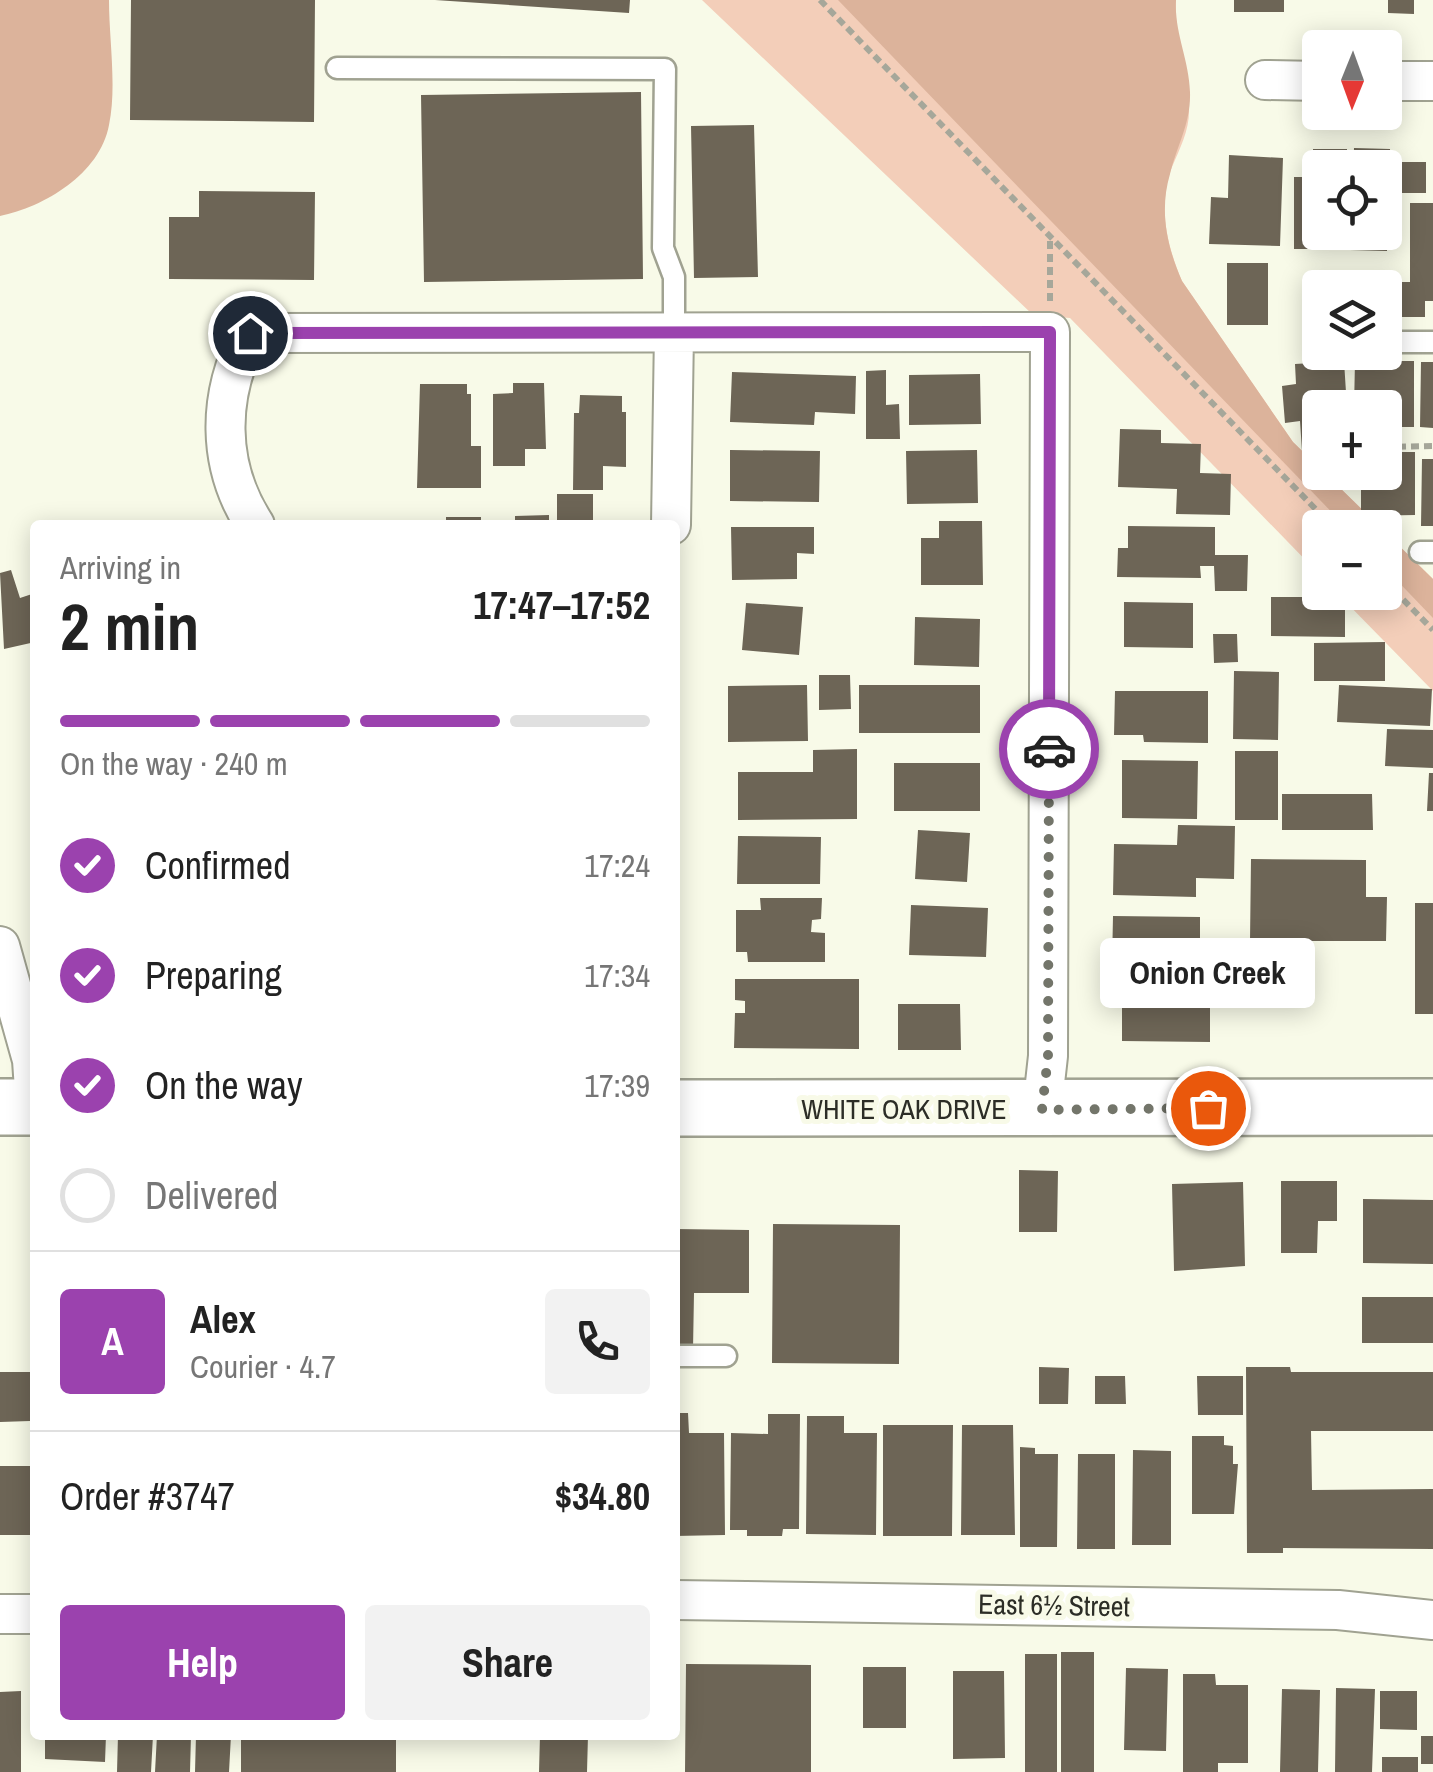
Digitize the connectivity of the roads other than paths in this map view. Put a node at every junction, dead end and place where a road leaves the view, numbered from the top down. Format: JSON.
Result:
{"nodes":[{"id":1,"x":336,"y":68,"type":"dead end"},
{"id":2,"x":1264,"y":80,"type":"dead end"},
{"id":3,"x":1302,"y":80,"type":"edge"},
{"id":4,"x":1402,"y":81,"type":"edge"},
{"id":5,"x":1433,"y":82,"type":"edge"},
{"id":6,"x":674,"y":332,"type":"junction"},
{"id":7,"x":1402,"y":342,"type":"edge"},
{"id":8,"x":1433,"y":342,"type":"edge"},
{"id":9,"x":253,"y":520,"type":"edge"},
{"id":10,"x":671,"y":520,"type":"edge"},
{"id":11,"x":0,"y":946,"type":"edge"},
{"id":12,"x":30,"y":1053,"type":"edge"},
{"id":13,"x":30,"y":1106,"type":"edge"},
{"id":14,"x":1433,"y":1106,"type":"edge"},
{"id":15,"x":0,"y":1107,"type":"edge"},
{"id":16,"x":680,"y":1108,"type":"edge"},
{"id":17,"x":1042,"y":1110,"type":"junction"},
{"id":18,"x":680,"y":1356,"type":"edge"},
{"id":19,"x":726,"y":1356,"type":"dead end"},
{"id":20,"x":680,"y":1600,"type":"edge"},
{"id":21,"x":0,"y":1614,"type":"edge"},
{"id":22,"x":30,"y":1614,"type":"edge"},
{"id":23,"x":1433,"y":1620,"type":"edge"}],
"edges":[{"from":1,"to":6,"type":"lane"},
{"from":2,"to":3,"type":"street"},
{"from":4,"to":5,"type":"street"},
{"from":6,"to":9,"type":"street"},
{"from":6,"to":10,"type":"street"},
{"from":6,"to":17,"type":"street"},
{"from":7,"to":8,"type":"lane"},
{"from":11,"to":12,"type":"street"},
{"from":13,"to":15,"type":"main road"},
{"from":14,"to":17,"type":"main road","name":"WHITE OAK DRIVE"},
{"from":16,"to":17,"type":"main road","name":"WHITE OAK DRIVE"},
{"from":18,"to":19,"type":"lane"},
{"from":20,"to":23,"type":"street","name":"East 6½ Street"},
{"from":21,"to":22,"type":"street"}]}
